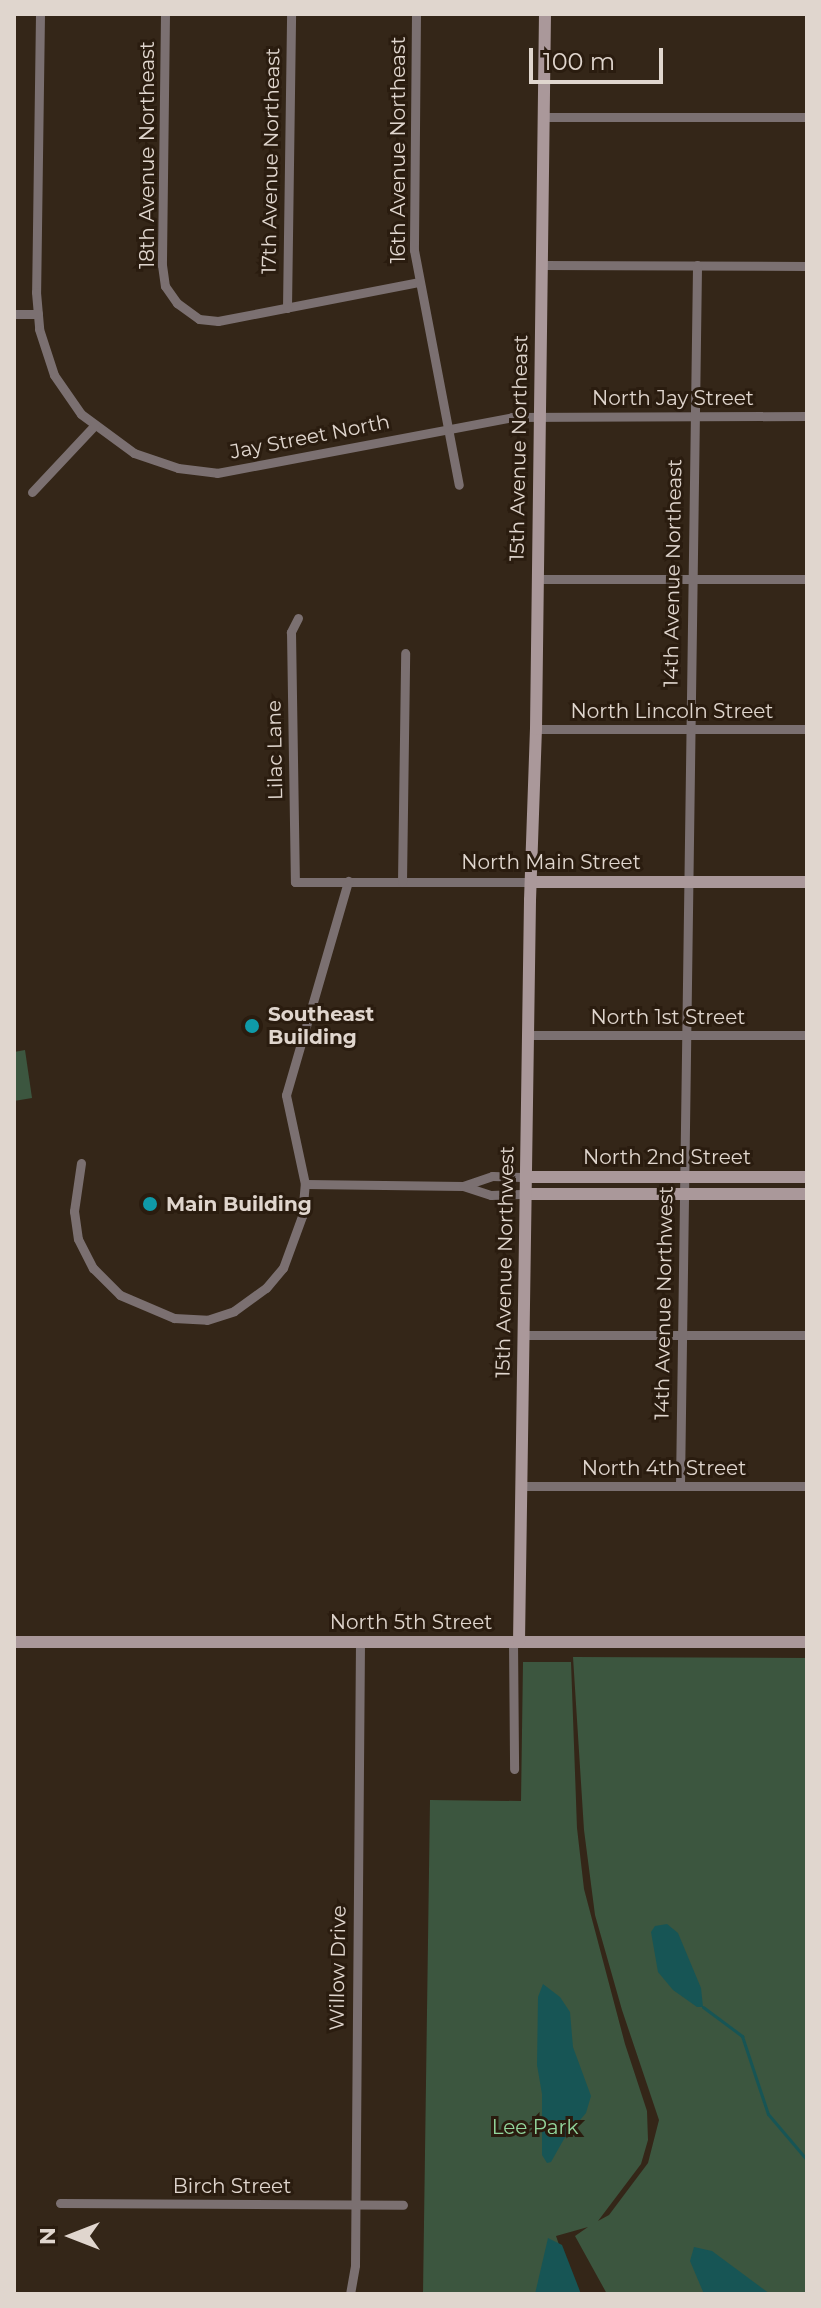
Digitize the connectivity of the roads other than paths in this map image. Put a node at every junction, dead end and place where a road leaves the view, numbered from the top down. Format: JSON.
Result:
{"nodes":[{"id":1,"x":40,"y":14,"type":"edge"},
{"id":2,"x":165,"y":14,"type":"edge"},
{"id":3,"x":291,"y":14,"type":"edge"},
{"id":4,"x":416,"y":14,"type":"edge"},
{"id":5,"x":545,"y":14,"type":"edge"},
{"id":6,"x":544,"y":117,"type":"junction"},
{"id":7,"x":807,"y":117,"type":"edge"},
{"id":8,"x":542,"y":265,"type":"junction"},
{"id":9,"x":697,"y":265,"type":"junction"},
{"id":10,"x":807,"y":266,"type":"edge"},
{"id":11,"x":418,"y":282,"type":"junction"},
{"id":12,"x":287,"y":308,"type":"junction"},
{"id":13,"x":14,"y":314,"type":"edge"},
{"id":14,"x":38,"y":314,"type":"junction"},
{"id":15,"x":540,"y":415,"type":"junction"},
{"id":16,"x":693,"y":416,"type":"junction"},
{"id":17,"x":807,"y":416,"type":"edge"},
{"id":18,"x":94,"y":426,"type":"junction"},
{"id":19,"x":448,"y":428,"type":"junction"},
{"id":20,"x":459,"y":485,"type":"dead end"},
{"id":21,"x":32,"y":492,"type":"dead end"},
{"id":22,"x":538,"y":579,"type":"junction"},
{"id":23,"x":807,"y":579,"type":"edge"},
{"id":24,"x":691,"y":580,"type":"junction"},
{"id":25,"x":298,"y":618,"type":"dead end"},
{"id":26,"x":405,"y":653,"type":"dead end"},
{"id":27,"x":536,"y":729,"type":"junction"},
{"id":28,"x":807,"y":729,"type":"edge"},
{"id":29,"x":690,"y":730,"type":"junction"},
{"id":30,"x":348,"y":881,"type":"junction"},
{"id":31,"x":295,"y":882,"type":"joint"},
{"id":32,"x":402,"y":882,"type":"junction"},
{"id":33,"x":531,"y":882,"type":"junction"},
{"id":34,"x":688,"y":882,"type":"junction"},
{"id":35,"x":807,"y":882,"type":"edge"},
{"id":36,"x":528,"y":1035,"type":"junction"},
{"id":37,"x":685,"y":1035,"type":"junction"},
{"id":38,"x":807,"y":1035,"type":"edge"},
{"id":39,"x":81,"y":1163,"type":"dead end"},
{"id":40,"x":527,"y":1177,"type":"junction"},
{"id":41,"x":684,"y":1177,"type":"junction"},
{"id":42,"x":807,"y":1177,"type":"edge"},
{"id":43,"x":305,"y":1184,"type":"junction"},
{"id":44,"x":463,"y":1186,"type":"junction"},
{"id":45,"x":527,"y":1194,"type":"junction"},
{"id":46,"x":683,"y":1194,"type":"junction"},
{"id":47,"x":807,"y":1194,"type":"edge"},
{"id":48,"x":524,"y":1335,"type":"junction"},
{"id":49,"x":682,"y":1335,"type":"junction"},
{"id":50,"x":807,"y":1335,"type":"edge"},
{"id":51,"x":680,"y":1485,"type":"junction"},
{"id":52,"x":521,"y":1486,"type":"junction"},
{"id":53,"x":807,"y":1486,"type":"edge"},
{"id":54,"x":14,"y":1642,"type":"edge"},
{"id":55,"x":360,"y":1642,"type":"junction"},
{"id":56,"x":516,"y":1642,"type":"junction"},
{"id":57,"x":807,"y":1642,"type":"edge"},
{"id":58,"x":514,"y":1769,"type":"dead end"},
{"id":59,"x":60,"y":2203,"type":"dead end"},
{"id":60,"x":354,"y":2205,"type":"junction"},
{"id":61,"x":403,"y":2205,"type":"dead end"},
{"id":62,"x":350,"y":2294,"type":"edge"}],
"edges":[{"from":1,"to":14,"type":"street","name":"Jay Street North"},
{"from":2,"to":12,"type":"street","name":"18th Avenue Northeast"},
{"from":3,"to":12,"type":"street","name":"17th Avenue Northeast"},
{"from":4,"to":11,"type":"street","name":"16th Avenue Northeast"},
{"from":5,"to":6,"type":"street","name":"15th Avenue Northeast"},
{"from":6,"to":7,"type":"street"},
{"from":6,"to":8,"type":"street","name":"15th Avenue Northeast"},
{"from":8,"to":9,"type":"street"},
{"from":8,"to":15,"type":"street","name":"15th Avenue Northeast"},
{"from":9,"to":10,"type":"street"},
{"from":9,"to":16,"type":"street","name":"14th Avenue Northeast"},
{"from":11,"to":12,"type":"street"},
{"from":11,"to":19,"type":"street","name":"16th Avenue Northeast"},
{"from":13,"to":14,"type":"street"},
{"from":14,"to":18,"type":"street","name":"Jay Street North"},
{"from":15,"to":16,"type":"street","name":"North Jay Street"},
{"from":15,"to":19,"type":"street","name":"Jay Street North"},
{"from":15,"to":22,"type":"street","name":"15th Avenue Northeast"},
{"from":16,"to":17,"type":"street","name":"North Jay Street"},
{"from":16,"to":24,"type":"street","name":"14th Avenue Northeast"},
{"from":18,"to":19,"type":"street","name":"Jay Street North"},
{"from":18,"to":21,"type":"street"},
{"from":19,"to":20,"type":"street"},
{"from":22,"to":24,"type":"street"},
{"from":22,"to":27,"type":"street","name":"15th Avenue Northeast"},
{"from":23,"to":24,"type":"street"},
{"from":24,"to":29,"type":"street","name":"14th Avenue Northeast"},
{"from":25,"to":31,"type":"street","name":"Lilac Lane"},
{"from":26,"to":32,"type":"street"},
{"from":27,"to":29,"type":"street","name":"North Lincoln Street"},
{"from":27,"to":33,"type":"street","name":"15th Avenue Northeast"},
{"from":28,"to":29,"type":"street","name":"North Lincoln Street"},
{"from":29,"to":34,"type":"street","name":"14th Avenue Northeast"},
{"from":30,"to":31,"type":"street","name":"North Main Street"},
{"from":30,"to":32,"type":"street","name":"North Main Street"},
{"from":30,"to":43,"type":"street"},
{"from":32,"to":33,"type":"street","name":"North Main Street"},
{"from":33,"to":34,"type":"street","name":"North Main Street"},
{"from":33,"to":36,"type":"street","name":"15th Avenue Northwest"},
{"from":34,"to":35,"type":"street","name":"North Main Street"},
{"from":34,"to":37,"type":"street","name":"14th Avenue Northwest"},
{"from":36,"to":37,"type":"street","name":"North 1st Street"},
{"from":36,"to":40,"type":"street","name":"15th Avenue Northwest"},
{"from":37,"to":38,"type":"street","name":"North 1st Street"},
{"from":37,"to":41,"type":"street","name":"14th Avenue Northwest"},
{"from":39,"to":43,"type":"street"},
{"from":40,"to":41,"type":"street","name":"North 2nd Street"},
{"from":40,"to":44,"type":"street"},
{"from":40,"to":45,"type":"street","name":"15th Avenue Northwest"},
{"from":41,"to":42,"type":"street","name":"North 2nd Street"},
{"from":41,"to":46,"type":"street","name":"14th Avenue Northwest"},
{"from":43,"to":44,"type":"street"},
{"from":44,"to":45,"type":"street"},
{"from":45,"to":46,"type":"street","name":"North 2nd Street"},
{"from":45,"to":48,"type":"street","name":"15th Avenue Northwest"},
{"from":46,"to":47,"type":"street","name":"North 2nd Street"},
{"from":46,"to":49,"type":"street","name":"14th Avenue Northwest"},
{"from":48,"to":49,"type":"street"},
{"from":48,"to":52,"type":"street","name":"15th Avenue Northwest"},
{"from":49,"to":50,"type":"street"},
{"from":49,"to":51,"type":"street","name":"14th Avenue Northwest"},
{"from":51,"to":52,"type":"street","name":"North 4th Street"},
{"from":51,"to":53,"type":"street","name":"North 4th Street"},
{"from":52,"to":56,"type":"street","name":"15th Avenue Northwest"},
{"from":54,"to":55,"type":"street","name":"North 5th Street"},
{"from":55,"to":56,"type":"street","name":"North 5th Street"},
{"from":55,"to":60,"type":"street","name":"Willow Drive"},
{"from":56,"to":57,"type":"street","name":"North 5th Street"},
{"from":56,"to":58,"type":"street","name":"15th Avenue Northwest"},
{"from":59,"to":60,"type":"street","name":"Birch Street"},
{"from":60,"to":61,"type":"street","name":"Birch Street"},
{"from":60,"to":62,"type":"street","name":"Willow Drive"}]}
